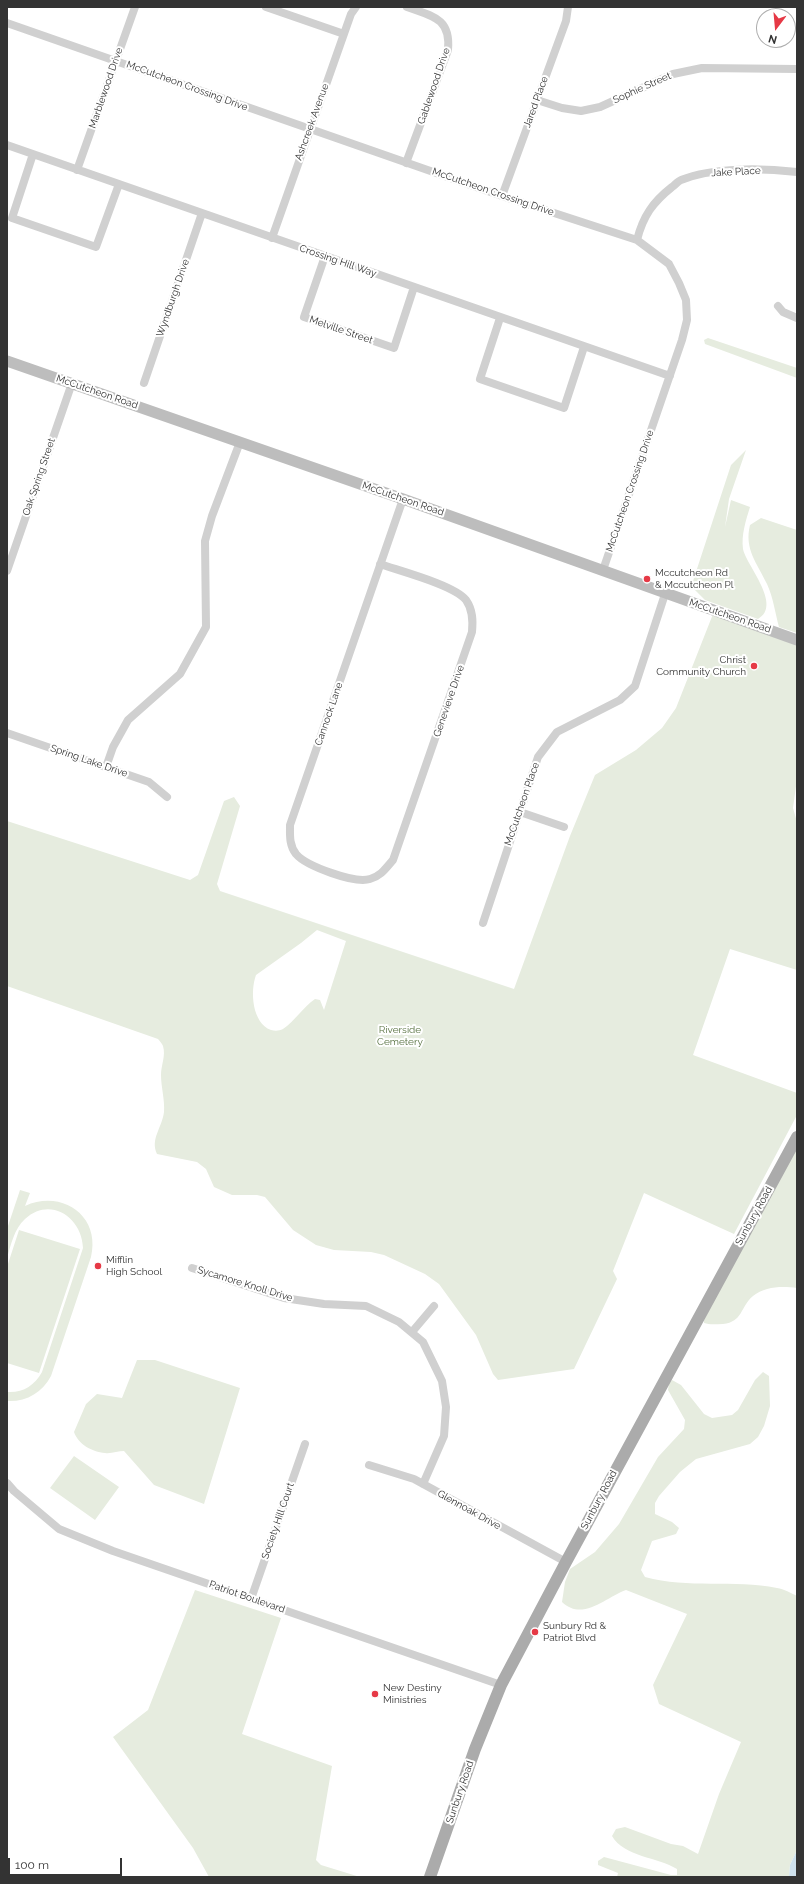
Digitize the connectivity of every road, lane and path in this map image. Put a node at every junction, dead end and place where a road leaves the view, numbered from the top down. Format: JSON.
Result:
{"nodes":[{"id":1,"x":135,"y":7,"type":"edge"},
{"id":2,"x":266,"y":7,"type":"edge"},
{"id":3,"x":356,"y":7,"type":"edge"},
{"id":4,"x":407,"y":7,"type":"edge"},
{"id":5,"x":568,"y":7,"type":"edge"},
{"id":6,"x":7,"y":23,"type":"edge"},
{"id":7,"x":344,"y":34,"type":"junction"},
{"id":8,"x":115,"y":60,"type":"junction"},
{"id":9,"x":797,"y":68,"type":"edge"},
{"id":10,"x":537,"y":100,"type":"junction"},
{"id":11,"x":309,"y":129,"type":"junction"},
{"id":12,"x":7,"y":145,"type":"edge"},
{"id":13,"x":33,"y":154,"type":"junction"},
{"id":14,"x":406,"y":163,"type":"junction"},
{"id":15,"x":77,"y":170,"type":"junction"},
{"id":16,"x":797,"y":172,"type":"edge"},
{"id":17,"x":119,"y":184,"type":"junction"},
{"id":18,"x":502,"y":196,"type":"junction"},
{"id":19,"x":202,"y":213,"type":"junction"},
{"id":20,"x":272,"y":238,"type":"junction"},
{"id":21,"x":636,"y":240,"type":"junction"},
{"id":22,"x":325,"y":256,"type":"junction"},
{"id":23,"x":414,"y":287,"type":"junction"},
{"id":24,"x":778,"y":306,"type":"dead end"},
{"id":25,"x":500,"y":318,"type":"junction"},
{"id":26,"x":797,"y":318,"type":"edge"},
{"id":27,"x":584,"y":347,"type":"junction"},
{"id":28,"x":7,"y":361,"type":"edge"},
{"id":29,"x":670,"y":376,"type":"junction"},
{"id":30,"x":72,"y":383,"type":"junction"},
{"id":31,"x":144,"y":383,"type":"dead end"},
{"id":32,"x":240,"y":442,"type":"junction"},
{"id":33,"x":403,"y":499,"type":"junction"},
{"id":34,"x":380,"y":564,"type":"junction"},
{"id":35,"x":603,"y":570,"type":"junction"},
{"id":36,"x":7,"y":571,"type":"edge"},
{"id":37,"x":665,"y":594,"type":"junction"},
{"id":38,"x":797,"y":640,"type":"edge"},
{"id":39,"x":7,"y":733,"type":"edge"},
{"id":40,"x":106,"y":767,"type":"junction"},
{"id":41,"x":167,"y":797,"type":"dead end"},
{"id":42,"x":520,"y":812,"type":"junction"},
{"id":43,"x":564,"y":827,"type":"dead end"},
{"id":44,"x":369,"y":880,"type":"joint"},
{"id":45,"x":483,"y":923,"type":"dead end"},
{"id":46,"x":797,"y":1137,"type":"edge"},
{"id":47,"x":192,"y":1268,"type":"dead end"},
{"id":48,"x":434,"y":1306,"type":"dead end"},
{"id":49,"x":412,"y":1332,"type":"junction"},
{"id":50,"x":305,"y":1444,"type":"dead end"},
{"id":51,"x":369,"y":1465,"type":"dead end"},
{"id":52,"x":7,"y":1483,"type":"edge"},
{"id":53,"x":422,"y":1484,"type":"junction"},
{"id":54,"x":566,"y":1562,"type":"junction"},
{"id":55,"x":251,"y":1599,"type":"junction"},
{"id":56,"x":501,"y":1685,"type":"junction"},
{"id":57,"x":430,"y":1877,"type":"edge"}],
"edges":[{"from":1,"to":8,"type":"street","name":"Marblewood Drive"},
{"from":2,"to":7,"type":"street"},
{"from":3,"to":7,"type":"street","name":"Ashcreek Avenue"},
{"from":4,"to":14,"type":"street","name":"Gablewood Drive"},
{"from":5,"to":10,"type":"street","name":"Jared Place"},
{"from":6,"to":8,"type":"street","name":"McCutcheon Crossing Drive"},
{"from":7,"to":11,"type":"street","name":"Ashcreek Avenue"},
{"from":8,"to":11,"type":"street","name":"McCutcheon Crossing Drive"},
{"from":8,"to":15,"type":"street","name":"Marblewood Drive"},
{"from":9,"to":10,"type":"street","name":"Sophie Street"},
{"from":10,"to":18,"type":"street","name":"Jared Place"},
{"from":11,"to":14,"type":"street","name":"McCutcheon Crossing Drive"},
{"from":11,"to":20,"type":"street","name":"Ashcreek Avenue"},
{"from":12,"to":13,"type":"street","name":"Crossing Hill Way"},
{"from":13,"to":15,"type":"street","name":"Crossing Hill Way"},
{"from":13,"to":17,"type":"street"},
{"from":14,"to":18,"type":"street","name":"McCutcheon Crossing Drive"},
{"from":15,"to":17,"type":"street","name":"Crossing Hill Way"},
{"from":16,"to":21,"type":"street","name":"Jake Place"},
{"from":17,"to":19,"type":"street","name":"Crossing Hill Way"},
{"from":18,"to":21,"type":"street","name":"McCutcheon Crossing Drive"},
{"from":19,"to":20,"type":"street","name":"Crossing Hill Way"},
{"from":19,"to":31,"type":"street","name":"Wyndburgh Drive"},
{"from":20,"to":22,"type":"street","name":"Crossing Hill Way"},
{"from":21,"to":29,"type":"street","name":"McCutcheon Crossing Drive"},
{"from":22,"to":23,"type":"street","name":"Crossing Hill Way"},
{"from":22,"to":23,"type":"street","name":"Melville Street"},
{"from":23,"to":25,"type":"street","name":"Crossing Hill Way"},
{"from":24,"to":26,"type":"street"},
{"from":25,"to":27,"type":"street","name":"Crossing Hill Way"},
{"from":25,"to":27,"type":"street"},
{"from":27,"to":29,"type":"street","name":"Crossing Hill Way"},
{"from":28,"to":30,"type":"main road","name":"McCutcheon Road"},
{"from":29,"to":35,"type":"street","name":"McCutcheon Crossing Drive"},
{"from":30,"to":32,"type":"main road","name":"McCutcheon Road"},
{"from":30,"to":36,"type":"street","name":"Oak Spring Street"},
{"from":32,"to":33,"type":"main road","name":"McCutcheon Road"},
{"from":32,"to":40,"type":"street"},
{"from":33,"to":34,"type":"street","name":"Cannock Lane"},
{"from":33,"to":35,"type":"main road","name":"McCutcheon Road"},
{"from":34,"to":44,"type":"street","name":"Cannock Lane"},
{"from":34,"to":44,"type":"street","name":"Genevieve Drive"},
{"from":35,"to":37,"type":"main road","name":"McCutcheon Road"},
{"from":37,"to":38,"type":"main road","name":"McCutcheon Road"},
{"from":37,"to":42,"type":"street","name":"McCutcheon Place"},
{"from":39,"to":40,"type":"street","name":"Spring Lake Drive"},
{"from":40,"to":41,"type":"street","name":"Spring Lake Drive"},
{"from":42,"to":43,"type":"street"},
{"from":42,"to":45,"type":"street","name":"McCutcheon Place"},
{"from":46,"to":54,"type":"main road","name":"Sunbury Road"},
{"from":47,"to":49,"type":"street","name":"Sycamore Knoll Drive"},
{"from":48,"to":49,"type":"street"},
{"from":49,"to":53,"type":"street","name":"Sycamore Knoll Drive"},
{"from":50,"to":55,"type":"street","name":"Society Hill Court"},
{"from":51,"to":53,"type":"street","name":"Glennoak Drive"},
{"from":52,"to":55,"type":"street","name":"Patriot Boulevard"},
{"from":53,"to":54,"type":"street","name":"Glennoak Drive"},
{"from":54,"to":56,"type":"main road","name":"Sunbury Road"},
{"from":55,"to":56,"type":"street","name":"Patriot Boulevard"},
{"from":56,"to":57,"type":"main road","name":"Sunbury Road"}]}
